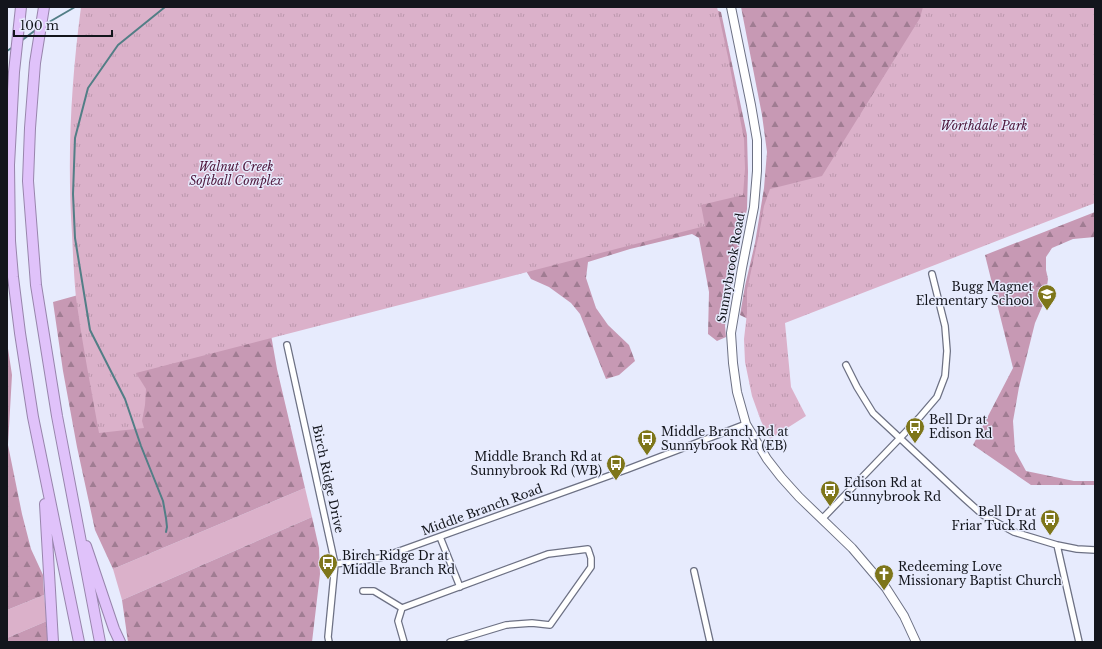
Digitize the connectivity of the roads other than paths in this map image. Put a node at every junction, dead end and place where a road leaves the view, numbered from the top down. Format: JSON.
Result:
{"nodes":[{"id":1,"x":22,"y":7,"type":"edge"},
{"id":2,"x":44,"y":7,"type":"edge"},
{"id":3,"x":731,"y":7,"type":"edge"},
{"id":4,"x":932,"y":274,"type":"dead end"},
{"id":5,"x":287,"y":345,"type":"dead end"},
{"id":6,"x":846,"y":364,"type":"dead end"},
{"id":7,"x":746,"y":424,"type":"junction"},
{"id":8,"x":900,"y":438,"type":"junction"},
{"id":9,"x":44,"y":470,"type":"junction"},
{"id":10,"x":75,"y":511,"type":"junction"},
{"id":11,"x":822,"y":519,"type":"junction"},
{"id":12,"x":440,"y":537,"type":"junction"},
{"id":13,"x":1057,"y":545,"type":"junction"},
{"id":14,"x":1095,"y":550,"type":"edge"},
{"id":15,"x":335,"y":564,"type":"junction"},
{"id":16,"x":694,"y":571,"type":"dead end"},
{"id":17,"x":460,"y":586,"type":"junction"},
{"id":18,"x":363,"y":591,"type":"dead end"},
{"id":19,"x":402,"y":608,"type":"junction"},
{"id":20,"x":53,"y":642,"type":"edge"},
{"id":21,"x":79,"y":642,"type":"edge"},
{"id":22,"x":100,"y":642,"type":"edge"},
{"id":23,"x":120,"y":642,"type":"edge"},
{"id":24,"x":329,"y":642,"type":"edge"},
{"id":25,"x":404,"y":642,"type":"edge"},
{"id":26,"x":450,"y":642,"type":"edge"},
{"id":27,"x":710,"y":642,"type":"edge"},
{"id":28,"x":916,"y":642,"type":"edge"},
{"id":29,"x":1079,"y":642,"type":"edge"}],
"edges":[{"from":1,"to":9,"type":"highway"},
{"from":2,"to":10,"type":"highway"},
{"from":3,"to":7,"type":"main road","name":"Sunnybrook Road"},
{"from":4,"to":8,"type":"street"},
{"from":5,"to":15,"type":"street","name":"Birch Ridge Drive"},
{"from":6,"to":8,"type":"street"},
{"from":7,"to":11,"type":"main road","name":"Sunnybrook Road"},
{"from":7,"to":12,"type":"street","name":"Middle Branch Road"},
{"from":8,"to":11,"type":"street"},
{"from":8,"to":13,"type":"street"},
{"from":9,"to":20,"type":"highway"},
{"from":9,"to":21,"type":"highway"},
{"from":10,"to":22,"type":"highway"},
{"from":10,"to":23,"type":"highway"},
{"from":11,"to":28,"type":"main road","name":"Sunnybrook Road"},
{"from":12,"to":15,"type":"street","name":"Middle Branch Road"},
{"from":12,"to":17,"type":"street"},
{"from":13,"to":14,"type":"street"},
{"from":13,"to":29,"type":"street"},
{"from":15,"to":24,"type":"street","name":"Birch Ridge Drive"},
{"from":16,"to":27,"type":"street"},
{"from":17,"to":19,"type":"street"},
{"from":17,"to":26,"type":"street"},
{"from":18,"to":19,"type":"street"},
{"from":19,"to":25,"type":"street"}]}
